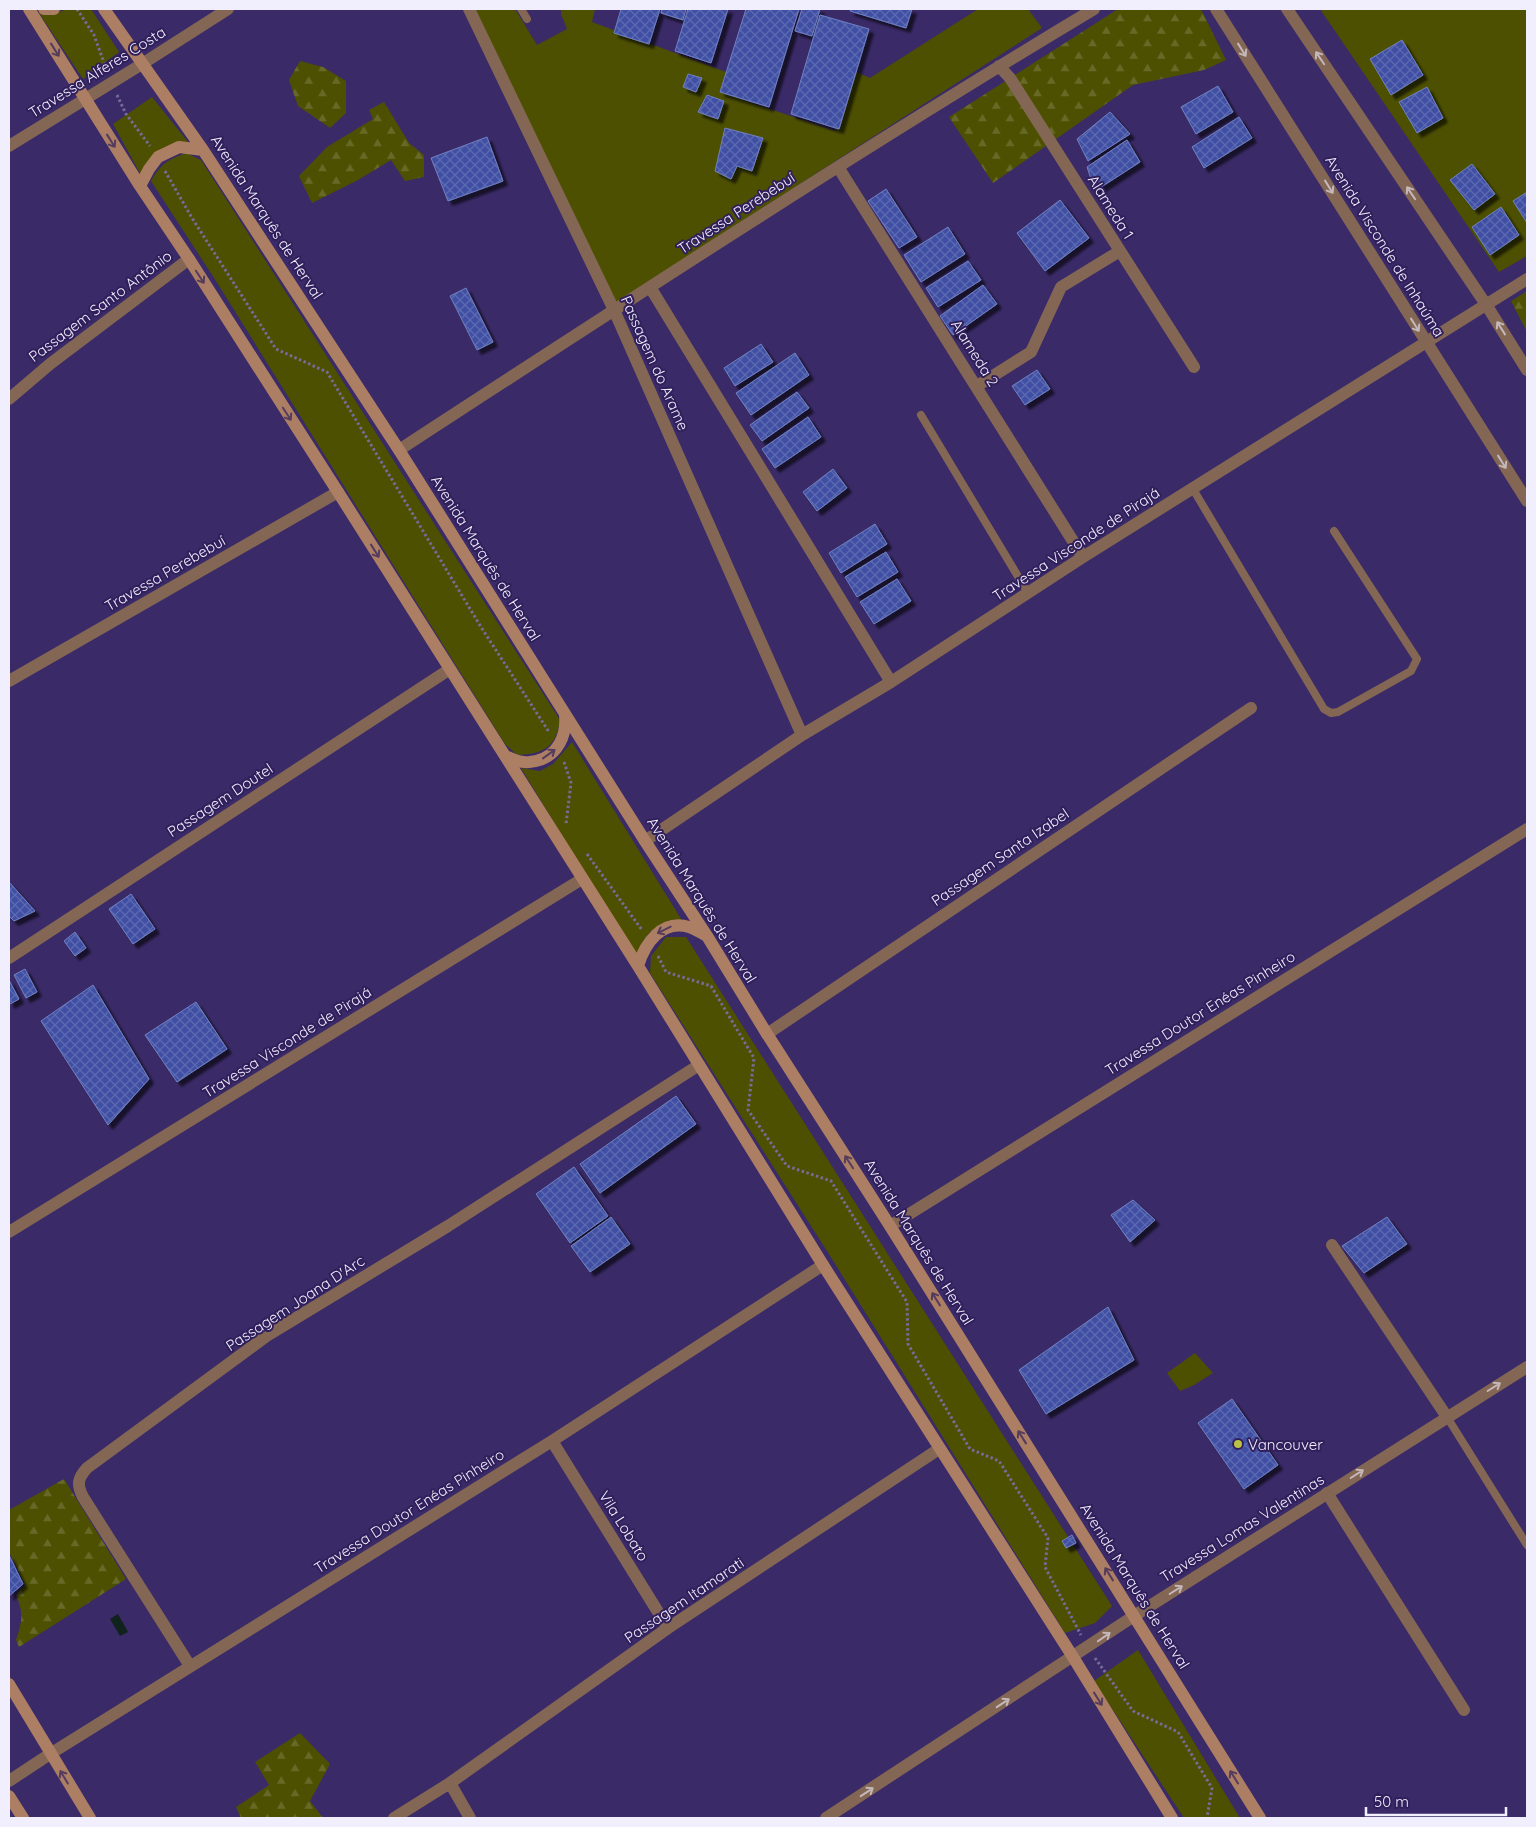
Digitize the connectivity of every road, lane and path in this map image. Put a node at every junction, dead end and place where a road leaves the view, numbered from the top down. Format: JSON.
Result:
{"nodes":[{"id":1,"x":29,"y":9,"type":"edge"},
{"id":2,"x":44,"y":9,"type":"edge"},
{"id":3,"x":54,"y":9,"type":"edge"},
{"id":4,"x":104,"y":9,"type":"edge"},
{"id":5,"x":228,"y":9,"type":"edge"},
{"id":6,"x":469,"y":9,"type":"edge"},
{"id":7,"x":520,"y":9,"type":"edge"},
{"id":8,"x":1094,"y":9,"type":"edge"},
{"id":9,"x":1216,"y":9,"type":"edge"},
{"id":10,"x":1287,"y":9,"type":"edge"},
{"id":11,"x":527,"y":19,"type":"dead end"},
{"id":12,"x":142,"y":64,"type":"junction"},
{"id":13,"x":998,"y":66,"type":"junction"},
{"id":14,"x":86,"y":99,"type":"junction"},
{"id":15,"x":9,"y":146,"type":"edge"},
{"id":16,"x":203,"y":150,"type":"junction"},
{"id":17,"x":838,"y":167,"type":"junction"},
{"id":18,"x":140,"y":186,"type":"junction"},
{"id":19,"x":1120,"y":251,"type":"junction"},
{"id":20,"x":189,"y":259,"type":"junction"},
{"id":21,"x":1527,"y":279,"type":"edge"},
{"id":22,"x":650,"y":287,"type":"junction"},
{"id":23,"x":1487,"y":306,"type":"junction"},
{"id":24,"x":614,"y":310,"type":"junction"},
{"id":25,"x":1426,"y":343,"type":"junction"},
{"id":26,"x":1194,"y":367,"type":"dead end"},
{"id":27,"x":1527,"y":370,"type":"edge"},
{"id":28,"x":977,"y":386,"type":"junction"},
{"id":29,"x":9,"y":399,"type":"edge"},
{"id":30,"x":921,"y":415,"type":"dead end"},
{"id":31,"x":399,"y":450,"type":"junction"},
{"id":32,"x":1192,"y":489,"type":"junction"},
{"id":33,"x":338,"y":492,"type":"junction"},
{"id":34,"x":1527,"y":501,"type":"edge"},
{"id":35,"x":1334,"y":531,"type":"dead end"},
{"id":36,"x":1083,"y":558,"type":"junction"},
{"id":37,"x":1028,"y":593,"type":"junction"},
{"id":38,"x":450,"y":669,"type":"junction"},
{"id":39,"x":9,"y":681,"type":"edge"},
{"id":40,"x":891,"y":682,"type":"junction"},
{"id":41,"x":1251,"y":708,"type":"dead end"},
{"id":42,"x":565,"y":713,"type":"junction"},
{"id":43,"x":802,"y":735,"type":"junction"},
{"id":44,"x":505,"y":756,"type":"junction"},
{"id":45,"x":1527,"y":829,"type":"edge"},
{"id":46,"x":645,"y":841,"type":"junction"},
{"id":47,"x":582,"y":879,"type":"junction"},
{"id":48,"x":707,"y":936,"type":"junction"},
{"id":49,"x":9,"y":958,"type":"edge"},
{"id":50,"x":638,"y":966,"type":"junction"},
{"id":51,"x":767,"y":1034,"type":"junction"},
{"id":52,"x":699,"y":1065,"type":"junction"},
{"id":53,"x":890,"y":1226,"type":"junction"},
{"id":54,"x":9,"y":1232,"type":"edge"},
{"id":55,"x":1332,"y":1245,"type":"dead end"},
{"id":56,"x":823,"y":1265,"type":"junction"},
{"id":57,"x":1527,"y":1367,"type":"edge"},
{"id":58,"x":1447,"y":1417,"type":"junction"},
{"id":59,"x":552,"y":1441,"type":"junction"},
{"id":60,"x":939,"y":1449,"type":"junction"},
{"id":61,"x":1327,"y":1493,"type":"junction"},
{"id":62,"x":1527,"y":1545,"type":"edge"},
{"id":63,"x":1134,"y":1616,"type":"junction"},
{"id":64,"x":668,"y":1628,"type":"junction"},
{"id":65,"x":1073,"y":1657,"type":"junction"},
{"id":66,"x":190,"y":1666,"type":"junction"},
{"id":67,"x":9,"y":1684,"type":"edge"},
{"id":68,"x":1464,"y":1710,"type":"dead end"},
{"id":69,"x":50,"y":1754,"type":"junction"},
{"id":70,"x":9,"y":1781,"type":"edge"},
{"id":71,"x":450,"y":1783,"type":"junction"},
{"id":72,"x":9,"y":1796,"type":"edge"},
{"id":73,"x":23,"y":1818,"type":"edge"},
{"id":74,"x":90,"y":1818,"type":"edge"},
{"id":75,"x":394,"y":1818,"type":"edge"},
{"id":76,"x":470,"y":1818,"type":"edge"},
{"id":77,"x":826,"y":1818,"type":"edge"},
{"id":78,"x":1172,"y":1818,"type":"edge"},
{"id":79,"x":1260,"y":1818,"type":"edge"}],
"edges":[{"from":1,"to":14,"type":"main road","one_way":true},
{"from":2,"to":3,"type":"main road"},
{"from":4,"to":12,"type":"main road","name":"Avenida Marquês de Herval"},
{"from":5,"to":12,"type":"street","name":"Travessa Alferes Costa"},
{"from":6,"to":24,"type":"street","name":"Passagem do Arame"},
{"from":7,"to":11,"type":"lane"},
{"from":8,"to":13,"type":"street","name":"Travessa Perebebuí"},
{"from":9,"to":25,"type":"street","name":"Avenida Visconde de Inhaúma","one_way":true},
{"from":23,"to":10,"type":"street","one_way":true},
{"from":12,"to":14,"type":"street","name":"Travessa Alferes Costa"},
{"from":12,"to":16,"type":"main road","name":"Avenida Marquês de Herval"},
{"from":13,"to":17,"type":"street","name":"Travessa Perebebuí"},
{"from":13,"to":19,"type":"street","name":"Alameda 1"},
{"from":14,"to":15,"type":"street","name":"Travessa Alferes Costa"},
{"from":14,"to":18,"type":"main road","one_way":true},
{"from":16,"to":18,"type":"main road"},
{"from":16,"to":31,"type":"main road","name":"Avenida Marquês de Herval"},
{"from":17,"to":22,"type":"street","name":"Travessa Perebebuí"},
{"from":17,"to":28,"type":"street","name":"Alameda 2"},
{"from":18,"to":20,"type":"main road"},
{"from":19,"to":26,"type":"street","name":"Alameda 1"},
{"from":19,"to":28,"type":"street"},
{"from":20,"to":29,"type":"street","name":"Passagem Santo Antônio"},
{"from":20,"to":33,"type":"main road","one_way":true},
{"from":21,"to":23,"type":"street","name":"Travessa Visconde de Pirajá"},
{"from":22,"to":24,"type":"street","name":"Travessa Perebebuí"},
{"from":22,"to":40,"type":"street","name":"Passagem do Arame"},
{"from":23,"to":25,"type":"street","name":"Travessa Visconde de Pirajá"},
{"from":27,"to":23,"type":"street","one_way":true},
{"from":24,"to":31,"type":"street","name":"Travessa Perebebuí"},
{"from":24,"to":43,"type":"street","name":"Passagem do Arame"},
{"from":25,"to":32,"type":"street","name":"Travessa Visconde de Pirajá"},
{"from":25,"to":34,"type":"street","name":"Avenida Visconde de Inhaúma","one_way":true},
{"from":28,"to":36,"type":"street","name":"Alameda 2"},
{"from":30,"to":37,"type":"lane"},
{"from":31,"to":42,"type":"main road","name":"Avenida Marquês de Herval"},
{"from":32,"to":35,"type":"lane"},
{"from":32,"to":36,"type":"street","name":"Travessa Visconde de Pirajá"},
{"from":33,"to":38,"type":"main road","one_way":true},
{"from":33,"to":39,"type":"street","name":"Travessa Perebebuí"},
{"from":36,"to":37,"type":"street","name":"Travessa Visconde de Pirajá"},
{"from":37,"to":40,"type":"street","name":"Travessa Visconde de Pirajá"},
{"from":38,"to":44,"type":"main road"},
{"from":38,"to":49,"type":"street","name":"Passagem Doutel"},
{"from":40,"to":43,"type":"street","name":"Travessa Visconde de Pirajá"},
{"from":41,"to":51,"type":"street","name":"Passagem Santa Izabel"},
{"from":44,"to":42,"type":"main road","one_way":true},
{"from":42,"to":46,"type":"main road","name":"Avenida Marquês de Herval"},
{"from":43,"to":46,"type":"street","name":"Travessa Visconde de Pirajá"},
{"from":44,"to":47,"type":"main road"},
{"from":45,"to":53,"type":"street","name":"Travessa Doutor Enéas Pinheiro"},
{"from":46,"to":48,"type":"main road","name":"Avenida Marquês de Herval"},
{"from":47,"to":50,"type":"main road"},
{"from":47,"to":54,"type":"street","name":"Travessa Visconde de Pirajá"},
{"from":48,"to":50,"type":"main road","one_way":true},
{"from":48,"to":51,"type":"main road","name":"Avenida Marquês de Herval"},
{"from":50,"to":52,"type":"main road"},
{"from":53,"to":51,"type":"main road","name":"Avenida Marquês de Herval","one_way":true},
{"from":52,"to":56,"type":"main road"},
{"from":52,"to":66,"type":"street","name":"Passagem Joana D'Arc"},
{"from":63,"to":53,"type":"main road","name":"Avenida Marquês de Herval","one_way":true},
{"from":55,"to":58,"type":"street"},
{"from":56,"to":59,"type":"street","name":"Travessa Doutor Enéas Pinheiro"},
{"from":56,"to":60,"type":"main road"},
{"from":58,"to":57,"type":"street","name":"Travessa Lomas Valentinas","one_way":true},
{"from":61,"to":58,"type":"street","name":"Travessa Lomas Valentinas","one_way":true},
{"from":58,"to":62,"type":"lane"},
{"from":59,"to":64,"type":"street","name":"Vila Lobato"},
{"from":59,"to":66,"type":"street","name":"Travessa Doutor Enéas Pinheiro"},
{"from":60,"to":64,"type":"street","name":"Passagem Itamarati"},
{"from":60,"to":65,"type":"main road"},
{"from":63,"to":61,"type":"street","name":"Travessa Lomas Valentinas","one_way":true},
{"from":61,"to":68,"type":"street"},
{"from":65,"to":63,"type":"street","name":"Travessa Lomas Valentinas","one_way":true},
{"from":79,"to":63,"type":"main road","name":"Avenida Marquês de Herval","one_way":true},
{"from":64,"to":71,"type":"street","name":"Passagem Itamarati"},
{"from":77,"to":65,"type":"street","name":"Travessa Lomas Valentinas","one_way":true},
{"from":65,"to":78,"type":"main road","one_way":true},
{"from":66,"to":69,"type":"street","name":"Travessa Doutor Enéas Pinheiro"},
{"from":67,"to":69,"type":"main road"},
{"from":69,"to":70,"type":"street","name":"Travessa Doutor Enéas Pinheiro"},
{"from":74,"to":69,"type":"main road","one_way":true},
{"from":71,"to":75,"type":"street","name":"Passagem Itamarati"},
{"from":71,"to":76,"type":"street"},
{"from":72,"to":73,"type":"main road"}]}
